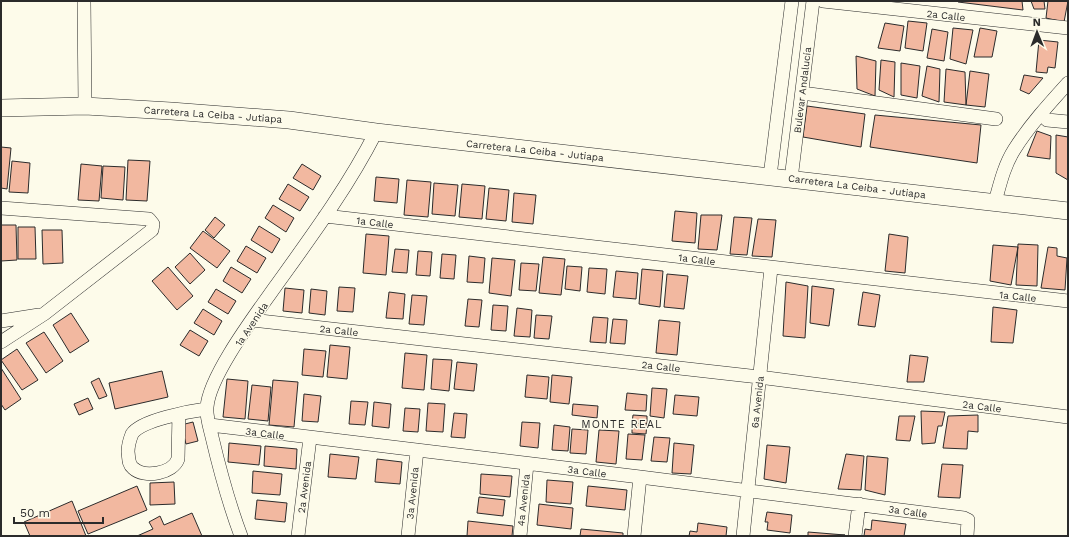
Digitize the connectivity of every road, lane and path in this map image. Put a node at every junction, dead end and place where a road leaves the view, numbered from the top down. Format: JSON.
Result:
{"nodes":[{"id":1,"x":84,"y":1,"type":"edge"},
{"id":2,"x":792,"y":1,"type":"edge"},
{"id":3,"x":813,"y":1,"type":"edge"},
{"id":4,"x":823,"y":1,"type":"edge"},
{"id":5,"x":1068,"y":28,"type":"edge"},
{"id":6,"x":1068,"y":83,"type":"edge"},
{"id":7,"x":802,"y":92,"type":"junction"},
{"id":8,"x":85,"y":106,"type":"junction"},
{"id":9,"x":1,"y":108,"type":"edge"},
{"id":10,"x":996,"y":119,"type":"dead end"},
{"id":11,"x":1047,"y":120,"type":"dead end"},
{"id":12,"x":1068,"y":122,"type":"edge"},
{"id":13,"x":376,"y":132,"type":"junction"},
{"id":14,"x":770,"y":176,"type":"junction"},
{"id":15,"x":790,"y":179,"type":"junction"},
{"id":16,"x":995,"y":202,"type":"junction"},
{"id":17,"x":1,"y":208,"type":"edge"},
{"id":18,"x":1068,"y":211,"type":"edge"},
{"id":19,"x":325,"y":216,"type":"junction"},
{"id":20,"x":771,"y":268,"type":"junction"},
{"id":21,"x":1068,"y":301,"type":"edge"},
{"id":22,"x":44,"y":314,"type":"junction"},
{"id":23,"x":252,"y":320,"type":"junction"},
{"id":24,"x":1,"y":321,"type":"edge"},
{"id":25,"x":1,"y":342,"type":"edge"},
{"id":26,"x":760,"y":377,"type":"junction"},
{"id":27,"x":206,"y":409,"type":"junction"},
{"id":28,"x":179,"y":414,"type":"junction"},
{"id":29,"x":1068,"y":417,"type":"edge"},
{"id":30,"x":210,"y":425,"type":"junction"},
{"id":31,"x":310,"y":438,"type":"junction"},
{"id":32,"x":417,"y":450,"type":"junction"},
{"id":33,"x":527,"y":464,"type":"junction"},
{"id":34,"x":640,"y":477,"type":"junction"},
{"id":35,"x":748,"y":490,"type":"junction"},
{"id":36,"x":859,"y":504,"type":"junction"},
{"id":37,"x":241,"y":536,"type":"edge"},
{"id":38,"x":298,"y":536,"type":"edge"},
{"id":39,"x":408,"y":536,"type":"edge"},
{"id":40,"x":520,"y":536,"type":"edge"},
{"id":41,"x":634,"y":536,"type":"edge"},
{"id":42,"x":743,"y":536,"type":"edge"},
{"id":43,"x":855,"y":536,"type":"edge"},
{"id":44,"x":968,"y":536,"type":"edge"}],
"edges":[{"from":1,"to":8,"type":"street"},
{"from":2,"to":14,"type":"street","name":"Bulevar Andalucía"},
{"from":3,"to":7,"type":"street","name":"Bulevar Andalucía"},
{"from":4,"to":5,"type":"street","name":"2a Calle"},
{"from":6,"to":16,"type":"street"},
{"from":7,"to":10,"type":"street"},
{"from":7,"to":15,"type":"street","name":"Bulevar Andalucía"},
{"from":8,"to":9,"type":"main road","name":"Carretera La Ceiba - Jutiapa"},
{"from":8,"to":13,"type":"main road","name":"Carretera La Ceiba - Jutiapa"},
{"from":11,"to":12,"type":"street"},
{"from":13,"to":14,"type":"main road","name":"Carretera La Ceiba - Jutiapa"},
{"from":13,"to":19,"type":"street","name":"1a Avenida"},
{"from":14,"to":15,"type":"main road","name":"Carretera La Ceiba - Jutiapa"},
{"from":15,"to":16,"type":"main road","name":"Carretera La Ceiba - Jutiapa"},
{"from":16,"to":18,"type":"main road","name":"Carretera La Ceiba - Jutiapa"},
{"from":17,"to":22,"type":"street"},
{"from":19,"to":20,"type":"street","name":"1a Calle"},
{"from":19,"to":23,"type":"street","name":"1a Avenida"},
{"from":20,"to":21,"type":"street","name":"1a Calle"},
{"from":20,"to":26,"type":"street","name":"6a Avenida"},
{"from":22,"to":24,"type":"street"},
{"from":22,"to":25,"type":"street"},
{"from":23,"to":26,"type":"street","name":"2a Calle"},
{"from":23,"to":27,"type":"street","name":"1a Avenida"},
{"from":26,"to":29,"type":"street","name":"2a Calle"},
{"from":26,"to":35,"type":"street","name":"6a Avenida"},
{"from":27,"to":28,"type":"street"},
{"from":27,"to":30,"type":"street","name":"1a Avenida"},
{"from":28,"to":28,"type":"street"},
{"from":30,"to":31,"type":"street","name":"3a Calle"},
{"from":30,"to":37,"type":"street","name":"1a Avenida"},
{"from":31,"to":32,"type":"street","name":"3a Calle"},
{"from":31,"to":38,"type":"street","name":"2a Avenida"},
{"from":32,"to":33,"type":"street","name":"3a Calle"},
{"from":32,"to":39,"type":"street","name":"3a Avenida"},
{"from":33,"to":34,"type":"street","name":"3a Calle"},
{"from":33,"to":40,"type":"street","name":"4a Avenida"},
{"from":34,"to":35,"type":"street","name":"3a Calle"},
{"from":34,"to":41,"type":"street"},
{"from":35,"to":36,"type":"street","name":"3a Calle"},
{"from":35,"to":42,"type":"street","name":"6a Avenida"},
{"from":36,"to":43,"type":"street"},
{"from":36,"to":44,"type":"street","name":"3a Calle"}]}
